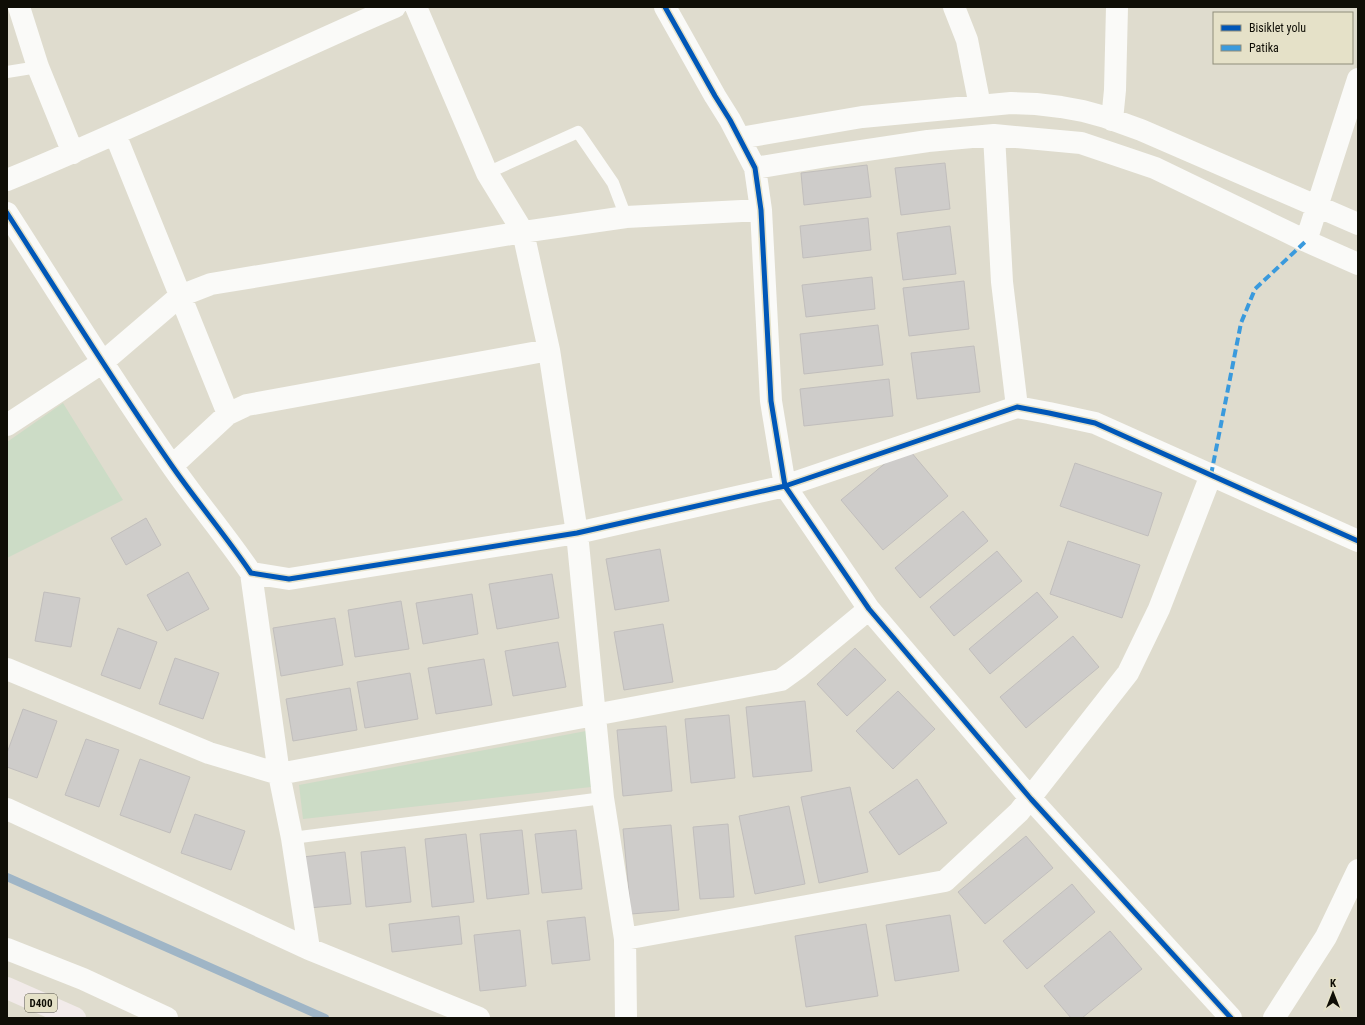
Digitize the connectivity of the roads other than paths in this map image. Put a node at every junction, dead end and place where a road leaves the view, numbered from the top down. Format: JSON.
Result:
{"nodes":[{"id":1,"x":19,"y":7,"type":"edge"},
{"id":2,"x":395,"y":7,"type":"edge"},
{"id":3,"x":416,"y":7,"type":"edge"},
{"id":4,"x":665,"y":7,"type":"edge"},
{"id":5,"x":954,"y":7,"type":"edge"},
{"id":6,"x":1117,"y":7,"type":"edge"},
{"id":7,"x":38,"y":67,"type":"junction"},
{"id":8,"x":7,"y":72,"type":"edge"},
{"id":9,"x":1358,"y":79,"type":"edge"},
{"id":10,"x":980,"y":106,"type":"junction"},
{"id":11,"x":1112,"y":120,"type":"junction"},
{"id":12,"x":115,"y":134,"type":"junction"},
{"id":13,"x":994,"y":135,"type":"junction"},
{"id":14,"x":740,"y":138,"type":"junction"},
{"id":15,"x":74,"y":153,"type":"junction"},
{"id":16,"x":755,"y":168,"type":"junction"},
{"id":17,"x":487,"y":173,"type":"junction"},
{"id":18,"x":7,"y":180,"type":"edge"},
{"id":19,"x":1317,"y":206,"type":"junction"},
{"id":20,"x":761,"y":210,"type":"junction"},
{"id":21,"x":7,"y":213,"type":"edge"},
{"id":22,"x":626,"y":217,"type":"junction"},
{"id":23,"x":1358,"y":224,"type":"edge"},
{"id":24,"x":523,"y":232,"type":"junction"},
{"id":25,"x":1306,"y":241,"type":"junction"},
{"id":26,"x":1358,"y":264,"type":"edge"},
{"id":27,"x":180,"y":296,"type":"junction"},
{"id":28,"x":549,"y":350,"type":"junction"},
{"id":29,"x":102,"y":362,"type":"junction"},
{"id":30,"x":1017,"y":407,"type":"junction"},
{"id":31,"x":228,"y":414,"type":"junction"},
{"id":32,"x":7,"y":425,"type":"edge"},
{"id":33,"x":172,"y":466,"type":"junction"},
{"id":34,"x":1211,"y":475,"type":"junction"},
{"id":35,"x":785,"y":486,"type":"junction"},
{"id":36,"x":577,"y":533,"type":"junction"},
{"id":37,"x":1358,"y":541,"type":"edge"},
{"id":38,"x":251,"y":573,"type":"junction"},
{"id":39,"x":869,"y":609,"type":"junction"},
{"id":40,"x":7,"y":669,"type":"edge"},
{"id":41,"x":595,"y":715,"type":"junction"},
{"id":42,"x":279,"y":774,"type":"junction"},
{"id":43,"x":603,"y":798,"type":"junction"},
{"id":44,"x":1031,"y":799,"type":"junction"},
{"id":45,"x":7,"y":809,"type":"edge"},
{"id":46,"x":292,"y":838,"type":"junction"},
{"id":47,"x":1358,"y":870,"type":"edge"},
{"id":48,"x":625,"y":939,"type":"junction"},
{"id":49,"x":7,"y":949,"type":"edge"},
{"id":50,"x":309,"y":949,"type":"junction"},
{"id":51,"x":7,"y":988,"type":"edge"},
{"id":52,"x":75,"y":1018,"type":"edge"},
{"id":53,"x":167,"y":1018,"type":"edge"},
{"id":54,"x":479,"y":1018,"type":"edge"},
{"id":55,"x":626,"y":1018,"type":"edge"},
{"id":56,"x":1231,"y":1018,"type":"edge"},
{"id":57,"x":1274,"y":1018,"type":"edge"}],
"edges":[{"from":1,"to":7,"type":"street"},
{"from":2,"to":12,"type":"street"},
{"from":3,"to":17,"type":"street"},
{"from":4,"to":14,"type":"street"},
{"from":5,"to":10,"type":"street"},
{"from":6,"to":11,"type":"street"},
{"from":7,"to":8,"type":"lane"},
{"from":7,"to":15,"type":"street"},
{"from":9,"to":19,"type":"street"},
{"from":10,"to":11,"type":"street"},
{"from":10,"to":14,"type":"street"},
{"from":11,"to":19,"type":"street"},
{"from":12,"to":15,"type":"street"},
{"from":12,"to":27,"type":"street"},
{"from":13,"to":16,"type":"street"},
{"from":13,"to":25,"type":"street"},
{"from":13,"to":30,"type":"street"},
{"from":14,"to":16,"type":"street"},
{"from":15,"to":18,"type":"street"},
{"from":16,"to":20,"type":"street"},
{"from":17,"to":22,"type":"lane"},
{"from":17,"to":24,"type":"street"},
{"from":19,"to":23,"type":"street"},
{"from":19,"to":25,"type":"street"},
{"from":20,"to":22,"type":"street"},
{"from":20,"to":35,"type":"street"},
{"from":21,"to":29,"type":"street"},
{"from":22,"to":24,"type":"street"},
{"from":24,"to":27,"type":"street"},
{"from":24,"to":28,"type":"street"},
{"from":25,"to":26,"type":"street"},
{"from":27,"to":29,"type":"street"},
{"from":27,"to":31,"type":"street"},
{"from":28,"to":31,"type":"street"},
{"from":28,"to":36,"type":"street"},
{"from":29,"to":32,"type":"street"},
{"from":29,"to":33,"type":"street"},
{"from":30,"to":34,"type":"street"},
{"from":30,"to":35,"type":"street"},
{"from":31,"to":33,"type":"street"},
{"from":33,"to":38,"type":"street"},
{"from":34,"to":37,"type":"street"},
{"from":34,"to":44,"type":"street"},
{"from":35,"to":36,"type":"street"},
{"from":35,"to":39,"type":"street"},
{"from":36,"to":38,"type":"street"},
{"from":36,"to":41,"type":"street"},
{"from":38,"to":42,"type":"street"},
{"from":39,"to":41,"type":"street"},
{"from":39,"to":44,"type":"street"},
{"from":40,"to":42,"type":"street"},
{"from":41,"to":42,"type":"street"},
{"from":41,"to":43,"type":"street"},
{"from":42,"to":46,"type":"street"},
{"from":43,"to":46,"type":"lane"},
{"from":43,"to":48,"type":"street"},
{"from":44,"to":48,"type":"street"},
{"from":44,"to":56,"type":"street"},
{"from":45,"to":50,"type":"street"},
{"from":46,"to":50,"type":"street"},
{"from":47,"to":57,"type":"street"},
{"from":48,"to":55,"type":"street"},
{"from":49,"to":53,"type":"street"},
{"from":50,"to":54,"type":"street"},
{"from":51,"to":52,"type":"highway","number":"D400"}]}
